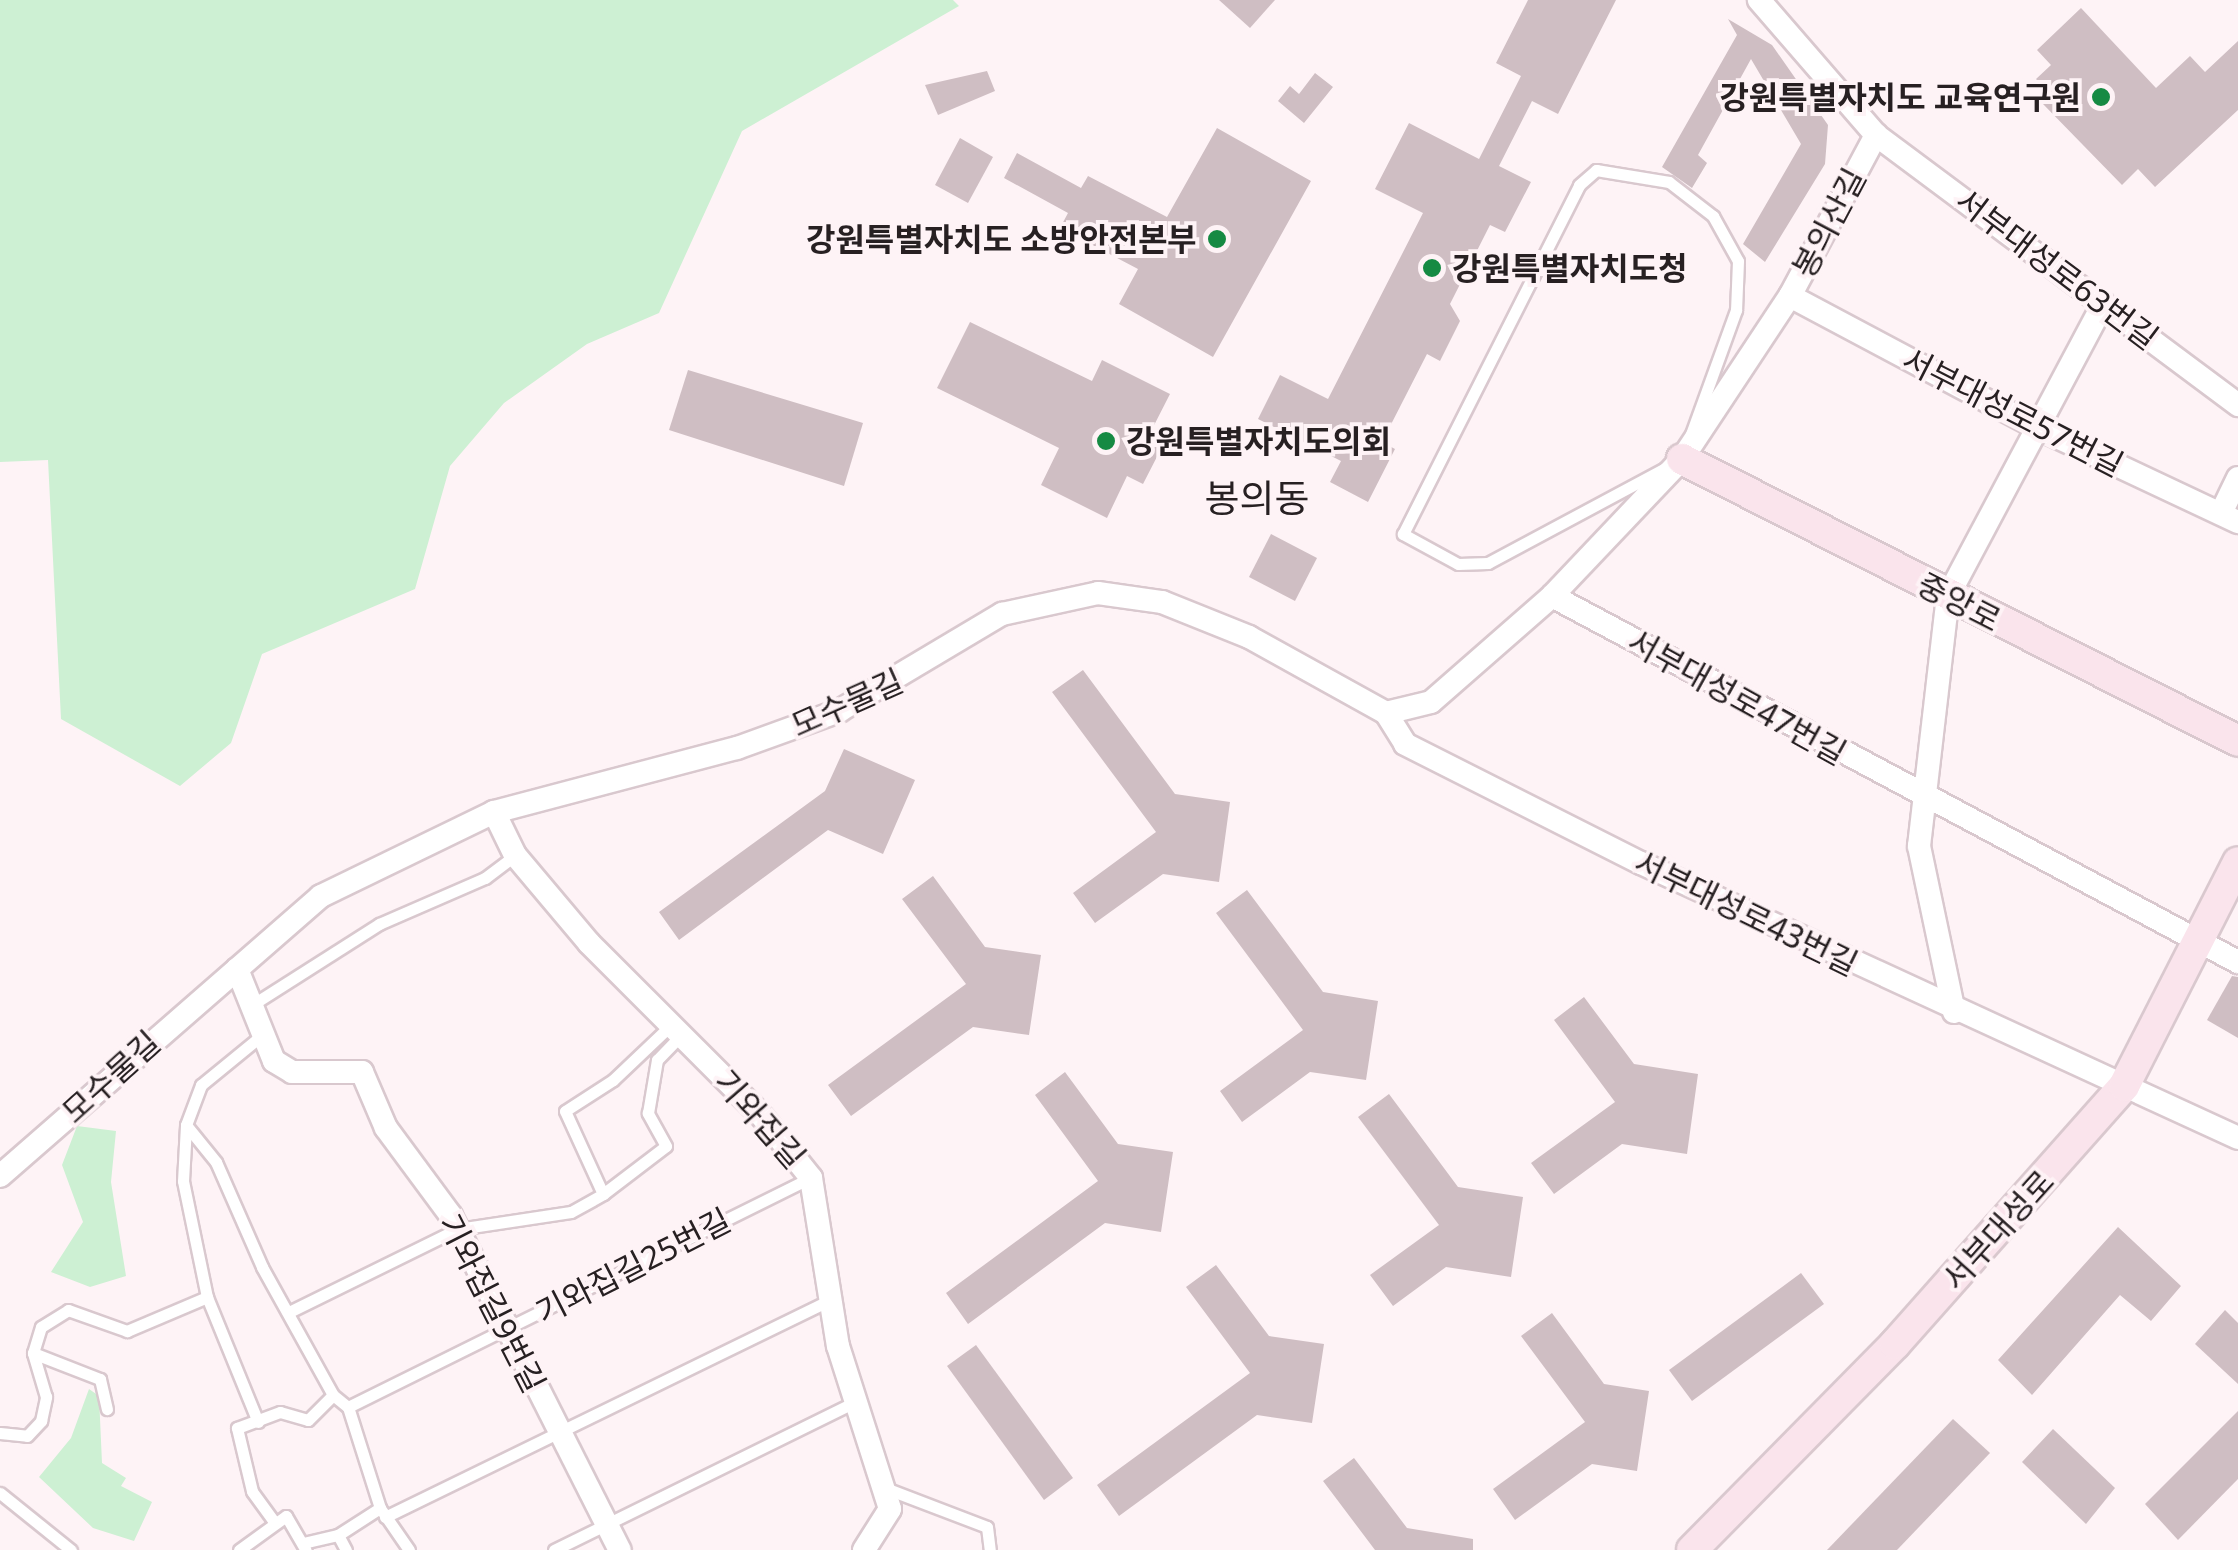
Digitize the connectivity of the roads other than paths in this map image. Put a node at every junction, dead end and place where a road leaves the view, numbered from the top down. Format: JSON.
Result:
{"nodes":[{"id":1,"x":1760,"y":0,"type":"edge"},
{"id":2,"x":1876,"y":134,"type":"junction"},
{"id":3,"x":1790,"y":296,"type":"junction"},
{"id":4,"x":2103,"y":304,"type":"junction"},
{"id":5,"x":2238,"y":404,"type":"edge"},
{"id":6,"x":2038,"y":428,"type":"junction"},
{"id":7,"x":1682,"y":459,"type":"junction"},
{"id":8,"x":2238,"y":478,"type":"edge"},
{"id":9,"x":2229,"y":517,"type":"edge"},
{"id":10,"x":1552,"y":596,"type":"junction"},
{"id":11,"x":1948,"y":596,"type":"junction"},
{"id":12,"x":1386,"y":713,"type":"junction"},
{"id":13,"x":2238,"y":741,"type":"edge"},
{"id":14,"x":1922,"y":799,"type":"junction"},
{"id":15,"x":494,"y":812,"type":"junction"},
{"id":16,"x":515,"y":855,"type":"junction"},
{"id":17,"x":2238,"y":862,"type":"edge"},
{"id":18,"x":2198,"y":941,"type":"junction"},
{"id":19,"x":2238,"y":962,"type":"edge"},
{"id":20,"x":237,"y":969,"type":"junction"},
{"id":21,"x":252,"y":1005,"type":"junction"},
{"id":22,"x":1954,"y":1012,"type":"junction"},
{"id":23,"x":678,"y":1028,"type":"junction"},
{"id":24,"x":262,"y":1035,"type":"junction"},
{"id":25,"x":2124,"y":1086,"type":"junction"},
{"id":26,"x":186,"y":1126,"type":"junction"},
{"id":27,"x":2238,"y":1138,"type":"edge"},
{"id":28,"x":0,"y":1176,"type":"edge"},
{"id":29,"x":810,"y":1178,"type":"junction"},
{"id":30,"x":603,"y":1194,"type":"junction"},
{"id":31,"x":458,"y":1229,"type":"junction"},
{"id":32,"x":206,"y":1297,"type":"junction"},
{"id":33,"x":829,"y":1300,"type":"junction"},
{"id":34,"x":289,"y":1312,"type":"junction"},
{"id":35,"x":507,"y":1329,"type":"junction"},
{"id":36,"x":33,"y":1353,"type":"junction"},
{"id":37,"x":333,"y":1395,"type":"junction"},
{"id":38,"x":855,"y":1402,"type":"junction"},
{"id":39,"x":348,"y":1407,"type":"junction"},
{"id":40,"x":106,"y":1409,"type":"dead end"},
{"id":41,"x":258,"y":1422,"type":"junction"},
{"id":42,"x":556,"y":1432,"type":"junction"},
{"id":43,"x":0,"y":1434,"type":"edge"},
{"id":44,"x":881,"y":1486,"type":"junction"},
{"id":45,"x":0,"y":1493,"type":"edge"},
{"id":46,"x":382,"y":1512,"type":"junction"},
{"id":47,"x":275,"y":1523,"type":"junction"},
{"id":48,"x":605,"y":1526,"type":"junction"},
{"id":49,"x":338,"y":1535,"type":"junction"},
{"id":50,"x":304,"y":1546,"type":"edge"},
{"id":51,"x":72,"y":1550,"type":"edge"},
{"id":52,"x":239,"y":1550,"type":"edge"},
{"id":53,"x":346,"y":1550,"type":"edge"},
{"id":54,"x":409,"y":1550,"type":"edge"},
{"id":55,"x":554,"y":1550,"type":"edge"},
{"id":56,"x":620,"y":1550,"type":"edge"},
{"id":57,"x":864,"y":1550,"type":"edge"},
{"id":58,"x":990,"y":1550,"type":"edge"},
{"id":59,"x":1692,"y":1550,"type":"edge"}],
"edges":[{"from":1,"to":2,"type":"street","name":"봉의산길"},
{"from":2,"to":3,"type":"street","name":"봉의산길"},
{"from":2,"to":4,"type":"street","name":"서부대성로63번길"},
{"from":3,"to":6,"type":"street","name":"서부대성로57번길"},
{"from":3,"to":7,"type":"street","name":"봉의산길"},
{"from":4,"to":5,"type":"street","name":"서부대성로63번길"},
{"from":4,"to":6,"type":"street"},
{"from":6,"to":9,"type":"street","name":"서부대성로57번길"},
{"from":6,"to":11,"type":"street"},
{"from":7,"to":7,"type":"lane"},
{"from":7,"to":10,"type":"street"},
{"from":7,"to":11,"type":"street","name":"중앙로"},
{"from":8,"to":9,"type":"street"},
{"from":10,"to":12,"type":"street"},
{"from":10,"to":14,"type":"street","name":"서부대성로47번길"},
{"from":11,"to":13,"type":"street","name":"중앙로"},
{"from":11,"to":14,"type":"street"},
{"from":12,"to":15,"type":"street","name":"모수물길"},
{"from":12,"to":22,"type":"street","name":"서부대성로43번길"},
{"from":14,"to":18,"type":"street","name":"서부대성로47번길"},
{"from":14,"to":22,"type":"street"},
{"from":15,"to":16,"type":"street","name":"기와집길"},
{"from":15,"to":20,"type":"street","name":"모수물길"},
{"from":16,"to":21,"type":"lane"},
{"from":16,"to":23,"type":"street","name":"기와집길"},
{"from":17,"to":18,"type":"street","name":"서부대성로"},
{"from":18,"to":19,"type":"street","name":"서부대성로47번길"},
{"from":18,"to":25,"type":"street","name":"서부대성로"},
{"from":20,"to":21,"type":"street","name":"기와집길9번길"},
{"from":20,"to":28,"type":"street","name":"모수물길"},
{"from":21,"to":24,"type":"street","name":"기와집길9번길"},
{"from":22,"to":25,"type":"street","name":"서부대성로43번길"},
{"from":23,"to":29,"type":"street","name":"기와집길"},
{"from":23,"to":30,"type":"lane"},
{"from":23,"to":30,"type":"lane"},
{"from":24,"to":26,"type":"lane"},
{"from":24,"to":31,"type":"street","name":"기와집길9번길"},
{"from":25,"to":27,"type":"street","name":"서부대성로43번길"},
{"from":25,"to":59,"type":"street","name":"서부대성로"},
{"from":26,"to":32,"type":"lane"},
{"from":26,"to":34,"type":"lane"},
{"from":29,"to":33,"type":"street","name":"기와집길"},
{"from":29,"to":35,"type":"lane","name":"기와집길25번길"},
{"from":30,"to":31,"type":"lane"},
{"from":31,"to":34,"type":"lane"},
{"from":31,"to":35,"type":"street","name":"기와집길9번길"},
{"from":32,"to":36,"type":"lane"},
{"from":32,"to":41,"type":"lane"},
{"from":33,"to":38,"type":"street","name":"기와집길"},
{"from":33,"to":42,"type":"lane"},
{"from":34,"to":37,"type":"lane"},
{"from":35,"to":39,"type":"lane","name":"기와집길25번길"},
{"from":35,"to":42,"type":"street","name":"기와집길9번길"},
{"from":36,"to":40,"type":"lane"},
{"from":36,"to":43,"type":"lane"},
{"from":37,"to":39,"type":"lane"},
{"from":37,"to":41,"type":"lane"},
{"from":38,"to":44,"type":"street","name":"기와집길"},
{"from":38,"to":48,"type":"lane"},
{"from":39,"to":46,"type":"lane"},
{"from":41,"to":47,"type":"lane"},
{"from":42,"to":46,"type":"lane"},
{"from":42,"to":48,"type":"street","name":"기와집길9번길"},
{"from":44,"to":57,"type":"street","name":"기와집길"},
{"from":44,"to":58,"type":"lane"},
{"from":45,"to":51,"type":"lane"},
{"from":46,"to":49,"type":"lane"},
{"from":46,"to":54,"type":"lane"},
{"from":47,"to":50,"type":"lane"},
{"from":47,"to":52,"type":"lane"},
{"from":48,"to":55,"type":"lane"},
{"from":48,"to":56,"type":"street","name":"기와집길9번길"},
{"from":49,"to":50,"type":"lane"},
{"from":49,"to":53,"type":"lane"}]}
